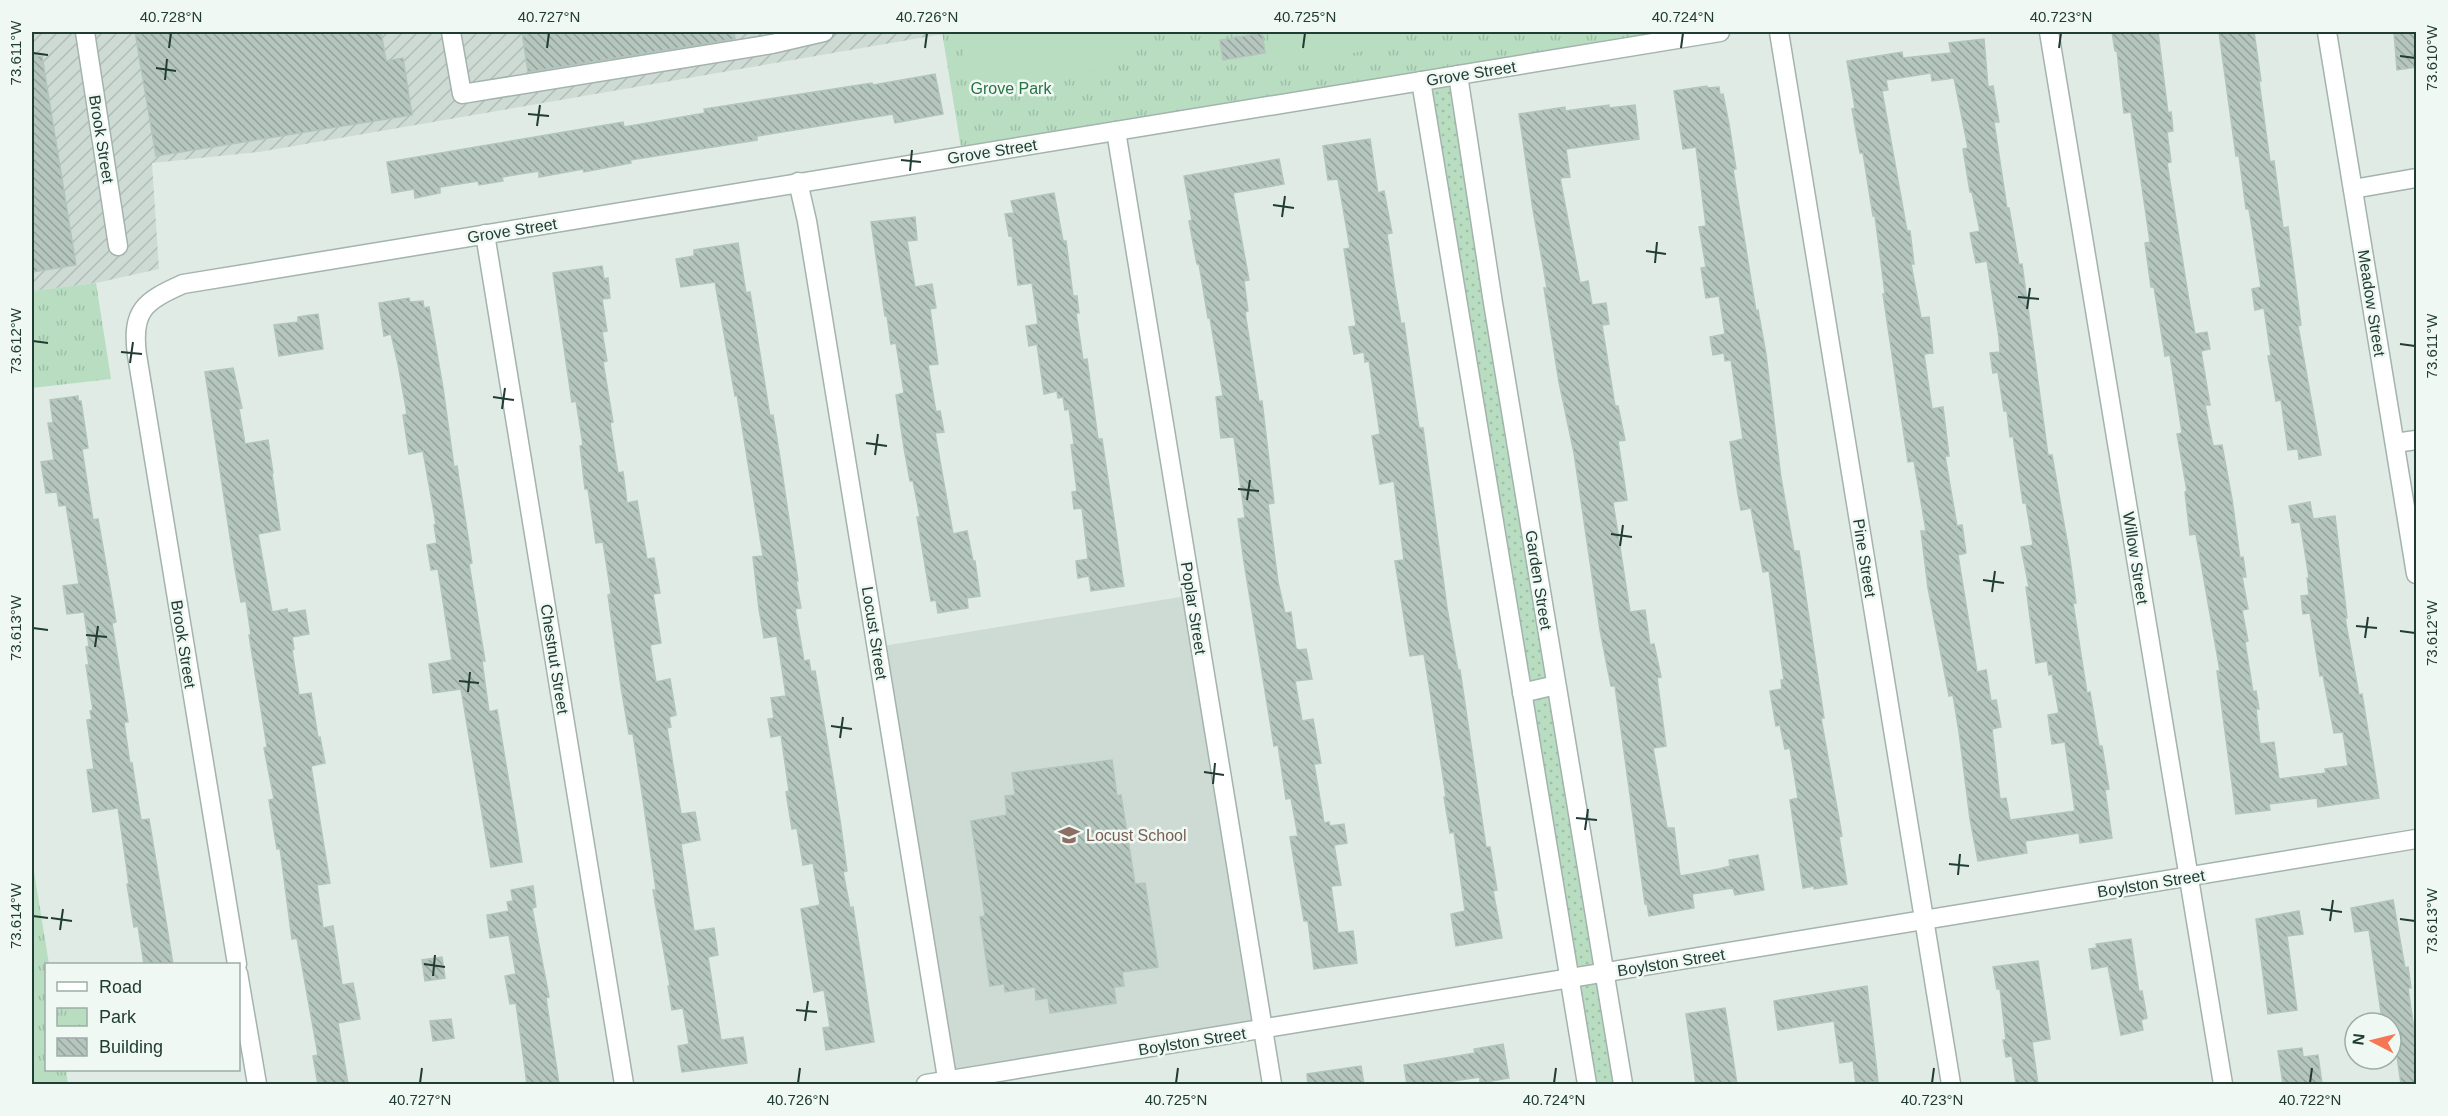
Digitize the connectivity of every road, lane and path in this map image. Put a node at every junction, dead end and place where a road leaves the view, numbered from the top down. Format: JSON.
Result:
{"nodes":[{"id":1,"x":85,"y":32,"type":"edge"},
{"id":2,"x":451,"y":32,"type":"edge"},
{"id":3,"x":824,"y":32,"type":"edge"},
{"id":4,"x":1720,"y":32,"type":"edge"},
{"id":5,"x":1779,"y":32,"type":"edge"},
{"id":6,"x":2049,"y":32,"type":"edge"},
{"id":7,"x":2327,"y":32,"type":"edge"},
{"id":8,"x":771,"y":38,"type":"edge"},
{"id":9,"x":1458,"y":75,"type":"junction"},
{"id":10,"x":1421,"y":81,"type":"junction"},
{"id":11,"x":1116,"y":131,"type":"junction"},
{"id":12,"x":2416,"y":178,"type":"edge"},
{"id":13,"x":798,"y":182,"type":"junction"},
{"id":14,"x":2353,"y":189,"type":"junction"},
{"id":15,"x":485,"y":234,"type":"junction"},
{"id":16,"x":118,"y":246,"type":"dead end"},
{"id":17,"x":137,"y":323,"type":"joint"},
{"id":18,"x":2416,"y":440,"type":"edge"},
{"id":19,"x":2395,"y":443,"type":"junction"},
{"id":20,"x":2416,"y":574,"type":"edge"},
{"id":21,"x":1556,"y":685,"type":"junction"},
{"id":22,"x":1522,"y":693,"type":"junction"},
{"id":23,"x":2416,"y":839,"type":"edge"},
{"id":24,"x":2188,"y":877,"type":"junction"},
{"id":25,"x":1924,"y":921,"type":"junction"},
{"id":26,"x":237,"y":963,"type":"edge"},
{"id":27,"x":1604,"y":973,"type":"junction"},
{"id":28,"x":1569,"y":979,"type":"junction"},
{"id":29,"x":240,"y":986,"type":"edge"},
{"id":30,"x":1263,"y":1029,"type":"junction"},
{"id":31,"x":948,"y":1083,"type":"edge"},
{"id":32,"x":257,"y":1084,"type":"edge"},
{"id":33,"x":624,"y":1084,"type":"edge"},
{"id":34,"x":926,"y":1084,"type":"edge"},
{"id":35,"x":1272,"y":1084,"type":"edge"},
{"id":36,"x":1587,"y":1084,"type":"edge"},
{"id":37,"x":1623,"y":1084,"type":"edge"},
{"id":38,"x":1951,"y":1084,"type":"edge"},
{"id":39,"x":2223,"y":1084,"type":"edge"}],
"edges":[{"from":1,"to":16,"type":"street","name":"Brook Street"},
{"from":2,"to":8,"type":"street"},
{"from":3,"to":8,"type":"street"},
{"from":4,"to":9,"type":"street","name":"Grove Street"},
{"from":5,"to":25,"type":"street","name":"Pine Street"},
{"from":6,"to":24,"type":"street","name":"Willow Street"},
{"from":7,"to":14,"type":"street","name":"Meadow Street"},
{"from":9,"to":10,"type":"street","name":"Grove Street"},
{"from":9,"to":21,"type":"street","name":"Garden Street"},
{"from":10,"to":11,"type":"street","name":"Grove Street"},
{"from":10,"to":22,"type":"street"},
{"from":11,"to":13,"type":"street","name":"Grove Street"},
{"from":11,"to":30,"type":"street","name":"Poplar Street"},
{"from":12,"to":14,"type":"street"},
{"from":13,"to":15,"type":"street","name":"Grove Street"},
{"from":13,"to":31,"type":"street","name":"Locust Street"},
{"from":14,"to":19,"type":"street","name":"Meadow Street"},
{"from":15,"to":17,"type":"street","name":"Grove Street"},
{"from":15,"to":33,"type":"street","name":"Chestnut Street"},
{"from":17,"to":26,"type":"street","name":"Brook Street"},
{"from":18,"to":19,"type":"street"},
{"from":19,"to":20,"type":"street","name":"Meadow Street"},
{"from":21,"to":22,"type":"street"},
{"from":21,"to":27,"type":"street","name":"Garden Street"},
{"from":22,"to":28,"type":"street"},
{"from":23,"to":24,"type":"street","name":"Boylston Street"},
{"from":24,"to":25,"type":"street","name":"Boylston Street"},
{"from":24,"to":39,"type":"street","name":"Willow Street"},
{"from":25,"to":27,"type":"street","name":"Boylston Street"},
{"from":25,"to":38,"type":"street","name":"Pine Street"},
{"from":27,"to":28,"type":"street","name":"Boylston Street"},
{"from":27,"to":37,"type":"street","name":"Garden Street"},
{"from":28,"to":30,"type":"street","name":"Boylston Street"},
{"from":28,"to":36,"type":"street"},
{"from":29,"to":32,"type":"street"},
{"from":30,"to":31,"type":"street","name":"Boylston Street"},
{"from":30,"to":35,"type":"street","name":"Poplar Street"},
{"from":31,"to":34,"type":"street","name":"Boylston Street"}]}
